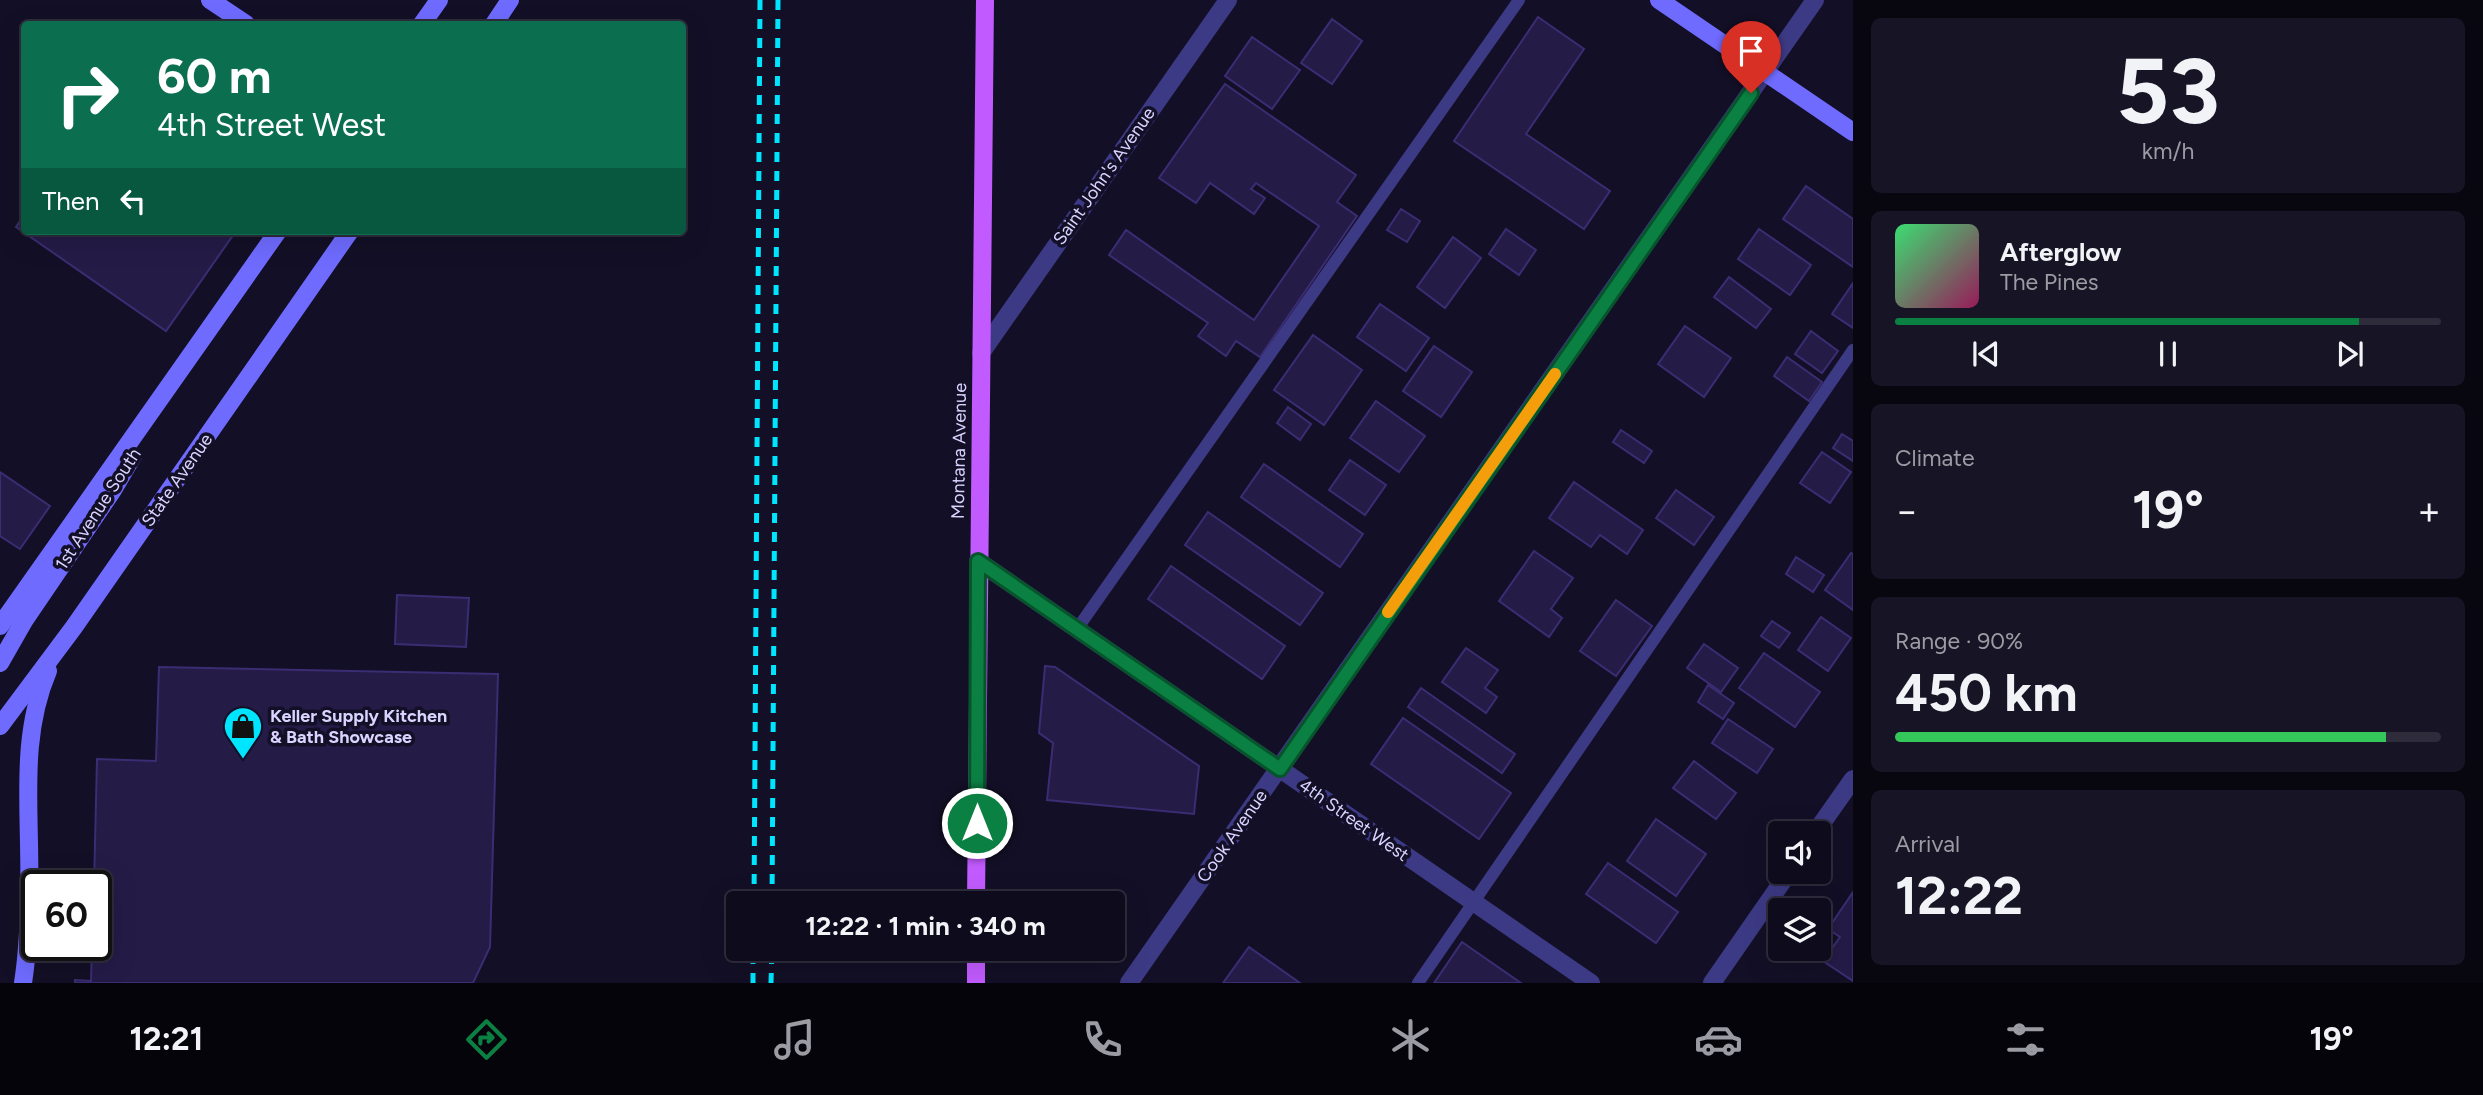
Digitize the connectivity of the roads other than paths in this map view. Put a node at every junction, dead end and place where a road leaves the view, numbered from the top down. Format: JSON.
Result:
{"nodes":[{"id":1,"x":210,"y":0,"type":"edge"},
{"id":2,"x":439,"y":0,"type":"edge"},
{"id":3,"x":510,"y":0,"type":"edge"},
{"id":4,"x":985,"y":0,"type":"edge"},
{"id":5,"x":1228,"y":0,"type":"edge"},
{"id":6,"x":1519,"y":0,"type":"edge"},
{"id":7,"x":1659,"y":0,"type":"edge"},
{"id":8,"x":1815,"y":0,"type":"edge"},
{"id":9,"x":242,"y":21,"type":"edge"},
{"id":10,"x":424,"y":21,"type":"edge"},
{"id":11,"x":497,"y":21,"type":"edge"},
{"id":12,"x":1766,"y":71,"type":"junction"},
{"id":13,"x":1853,"y":132,"type":"edge"},
{"id":14,"x":275,"y":235,"type":"edge"},
{"id":15,"x":348,"y":235,"type":"edge"},
{"id":16,"x":1853,"y":350,"type":"edge"},
{"id":17,"x":981,"y":352,"type":"junction"},
{"id":18,"x":193,"y":354,"type":"junction"},
{"id":19,"x":978,"y":561,"type":"junction"},
{"id":20,"x":0,"y":626,"type":"edge"},
{"id":21,"x":1077,"y":629,"type":"junction"},
{"id":22,"x":58,"y":649,"type":"junction"},
{"id":23,"x":0,"y":663,"type":"edge"},
{"id":24,"x":0,"y":726,"type":"edge"},
{"id":25,"x":1280,"y":769,"type":"junction"},
{"id":26,"x":1853,"y":779,"type":"edge"},
{"id":27,"x":1823,"y":821,"type":"edge"},
{"id":28,"x":1781,"y":884,"type":"edge"},
{"id":29,"x":976,"y":891,"type":"edge"},
{"id":30,"x":1473,"y":902,"type":"junction"},
{"id":31,"x":976,"y":961,"type":"edge"},
{"id":32,"x":23,"y":983,"type":"edge"},
{"id":33,"x":976,"y":983,"type":"edge"},
{"id":34,"x":1129,"y":983,"type":"edge"},
{"id":35,"x":1418,"y":983,"type":"edge"},
{"id":36,"x":1591,"y":983,"type":"edge"},
{"id":37,"x":1712,"y":983,"type":"edge"}],
"edges":[{"from":1,"to":9,"type":"main road"},
{"from":2,"to":10,"type":"main road"},
{"from":3,"to":11,"type":"main road"},
{"from":4,"to":17,"type":"main road","name":"Montana Avenue"},
{"from":5,"to":17,"type":"street","name":"Saint John's Avenue"},
{"from":6,"to":21,"type":"lane"},
{"from":7,"to":12,"type":"main road"},
{"from":8,"to":12,"type":"street","name":"Cook Avenue"},
{"from":12,"to":13,"type":"main road"},
{"from":12,"to":25,"type":"street","name":"Cook Avenue"},
{"from":14,"to":18,"type":"main road"},
{"from":15,"to":22,"type":"main road","name":"State Avenue"},
{"from":16,"to":30,"type":"lane"},
{"from":17,"to":19,"type":"main road","name":"Montana Avenue"},
{"from":18,"to":20,"type":"main road"},
{"from":18,"to":23,"type":"main road","name":"1st Avenue South"},
{"from":19,"to":21,"type":"street","name":"4th Street West"},
{"from":19,"to":29,"type":"main road","name":"Montana Avenue"},
{"from":21,"to":25,"type":"street","name":"4th Street West"},
{"from":22,"to":24,"type":"main road","name":"State Avenue"},
{"from":22,"to":32,"type":"main road"},
{"from":25,"to":30,"type":"street","name":"4th Street West"},
{"from":25,"to":34,"type":"street","name":"Cook Avenue"},
{"from":26,"to":27,"type":"street"},
{"from":28,"to":37,"type":"street"},
{"from":30,"to":35,"type":"lane"},
{"from":30,"to":36,"type":"street","name":"4th Street West"},
{"from":31,"to":33,"type":"main road"}]}
